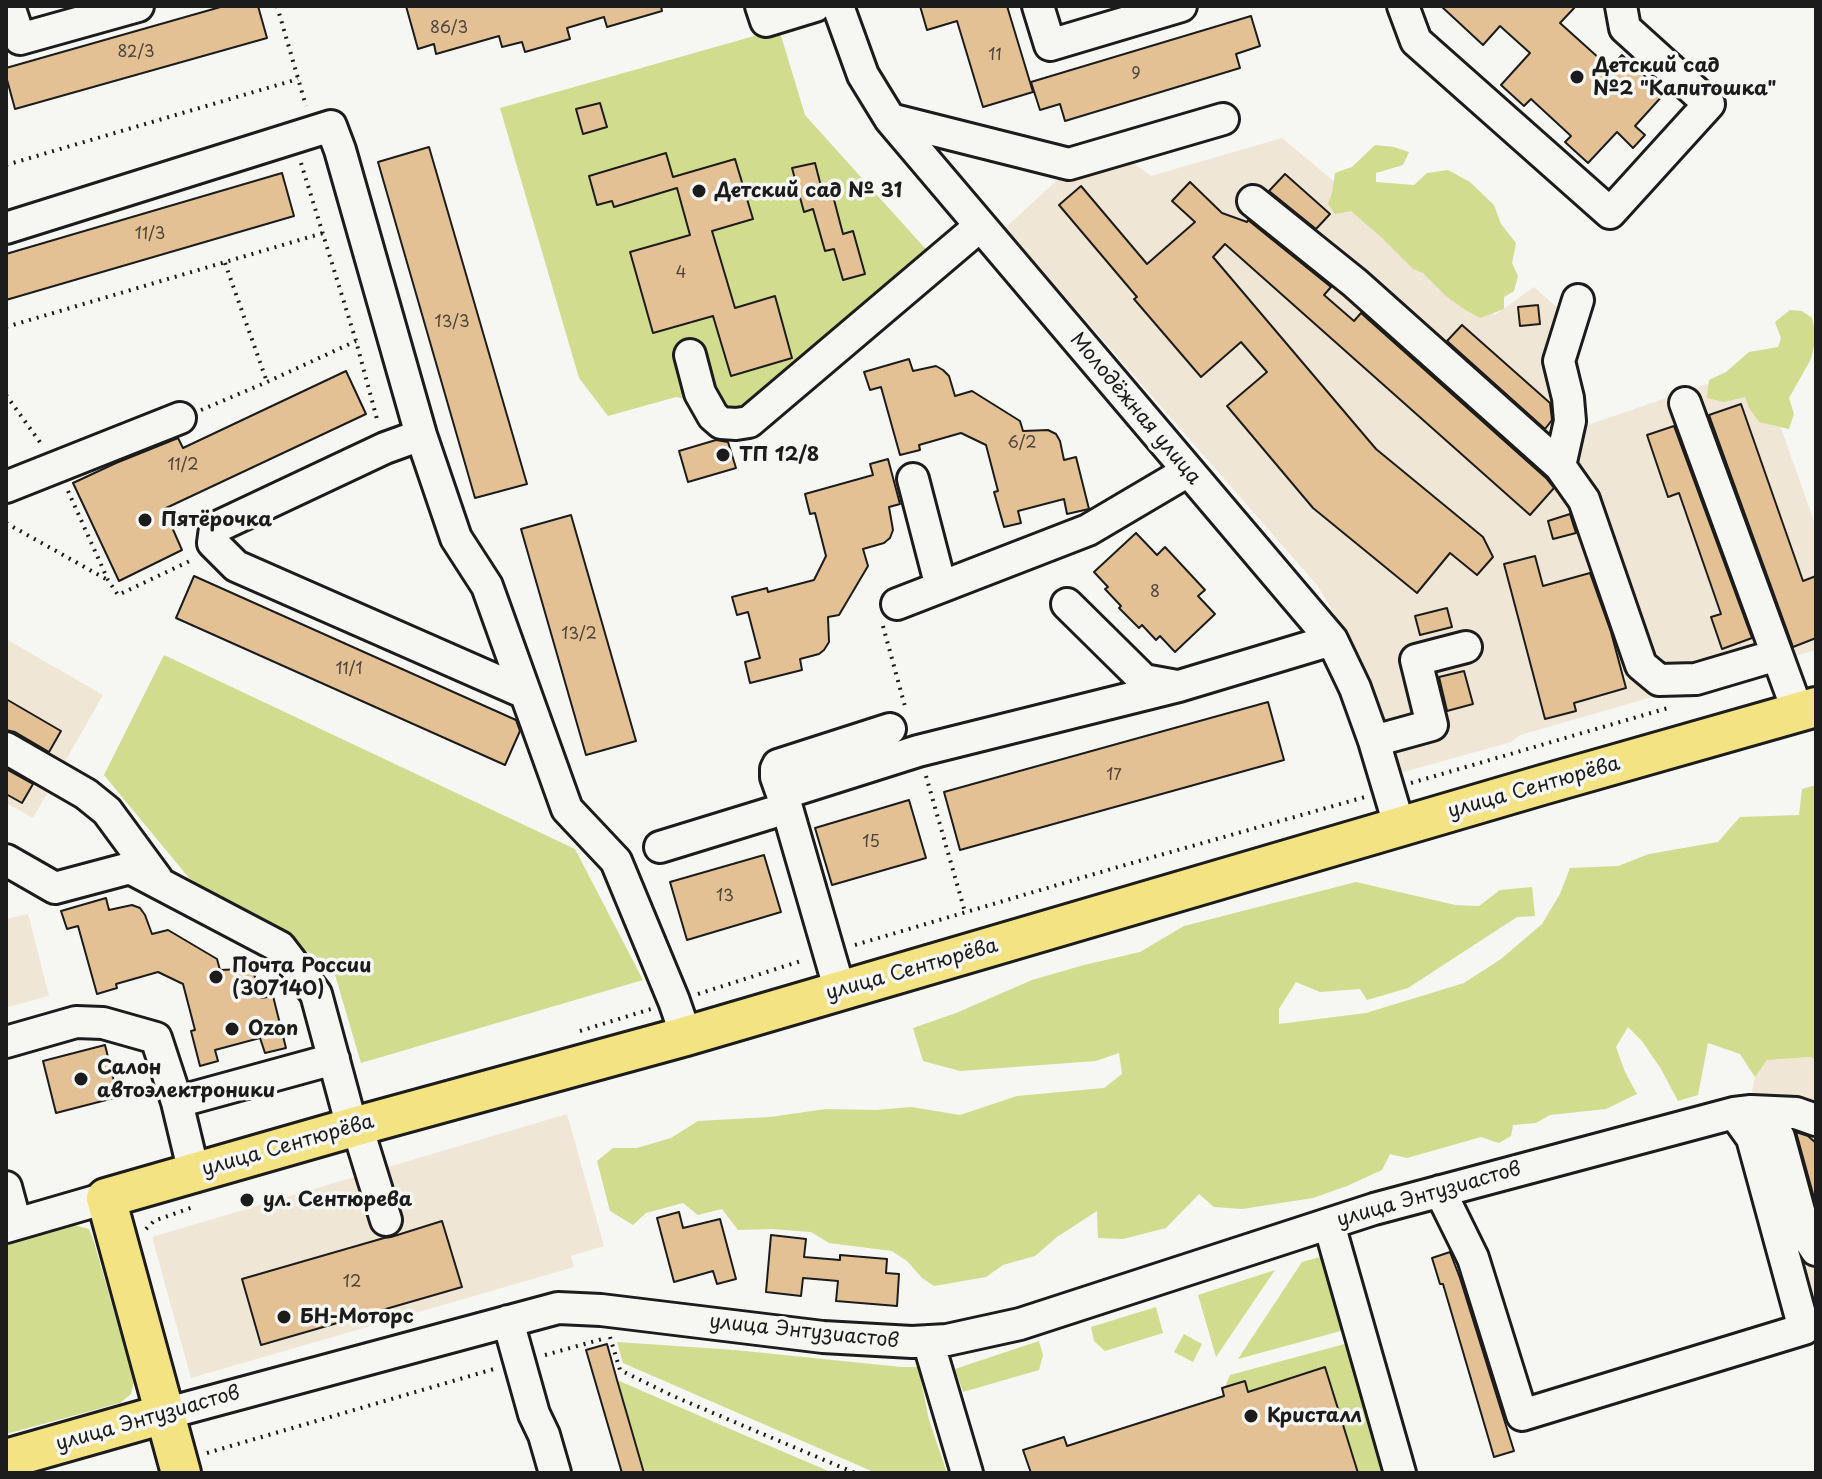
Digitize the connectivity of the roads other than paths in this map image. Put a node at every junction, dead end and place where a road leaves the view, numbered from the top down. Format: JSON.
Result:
{"nodes":[{"id":1,"x":9,"y":6,"type":"edge"},
{"id":2,"x":138,"y":6,"type":"edge"},
{"id":3,"x":761,"y":6,"type":"edge"},
{"id":4,"x":815,"y":6,"type":"edge"},
{"id":5,"x":838,"y":6,"type":"edge"},
{"id":6,"x":1038,"y":6,"type":"edge"},
{"id":7,"x":1181,"y":6,"type":"edge"},
{"id":8,"x":1403,"y":6,"type":"edge"},
{"id":9,"x":1621,"y":6,"type":"edge"},
{"id":10,"x":890,"y":119,"type":"junction"},
{"id":11,"x":1223,"y":119,"type":"dead end"},
{"id":12,"x":1253,"y":201,"type":"dead end"},
{"id":13,"x":980,"y":226,"type":"junction"},
{"id":14,"x":6,"y":228,"type":"edge"},
{"id":15,"x":1578,"y":300,"type":"dead end"},
{"id":16,"x":690,"y":355,"type":"dead end"},
{"id":17,"x":1685,"y":403,"type":"dead end"},
{"id":18,"x":180,"y":418,"type":"road end"},
{"id":19,"x":421,"y":435,"type":"junction"},
{"id":20,"x":1560,"y":466,"type":"junction"},
{"id":21,"x":1188,"y":471,"type":"junction"},
{"id":22,"x":913,"y":479,"type":"dead end"},
{"id":23,"x":6,"y":487,"type":"edge"},
{"id":24,"x":941,"y":587,"type":"junction"},
{"id":25,"x":897,"y":604,"type":"dead end"},
{"id":26,"x":1067,"y":604,"type":"dead end"},
{"id":27,"x":1332,"y":640,"type":"junction"},
{"id":28,"x":1466,"y":647,"type":"dead end"},
{"id":29,"x":1777,"y":655,"type":"junction"},
{"id":30,"x":1179,"y":686,"type":"junction"},
{"id":31,"x":525,"y":693,"type":"junction"},
{"id":32,"x":1807,"y":710,"type":"edge"},
{"id":33,"x":890,"y":729,"type":"dead end"},
{"id":34,"x":1374,"y":741,"type":"junction"},
{"id":35,"x":6,"y":748,"type":"edge"},
{"id":36,"x":784,"y":801,"type":"junction"},
{"id":37,"x":1400,"y":828,"type":"junction"},
{"id":38,"x":660,"y":847,"type":"dead end"},
{"id":39,"x":6,"y":860,"type":"edge"},
{"id":40,"x":161,"y":884,"type":"junction"},
{"id":41,"x":840,"y":991,"type":"junction"},
{"id":42,"x":680,"y":1019,"type":"junction"},
{"id":43,"x":6,"y":1042,"type":"edge"},
{"id":44,"x":334,"y":1059,"type":"junction"},
{"id":45,"x":177,"y":1102,"type":"junction"},
{"id":46,"x":1742,"y":1112,"type":"junction"},
{"id":47,"x":1816,"y":1120,"type":"edge"},
{"id":48,"x":355,"y":1126,"type":"junction"},
{"id":49,"x":194,"y":1173,"type":"junction"},
{"id":50,"x":6,"y":1187,"type":"edge"},
{"id":51,"x":1440,"y":1191,"type":"junction"},
{"id":52,"x":106,"y":1198,"type":"junction"},
{"id":53,"x":386,"y":1220,"type":"dead end"},
{"id":54,"x":1329,"y":1224,"type":"junction"},
{"id":55,"x":11,"y":1226,"type":"edge"},
{"id":56,"x":1816,"y":1250,"type":"edge"},
{"id":57,"x":508,"y":1321,"type":"junction"},
{"id":58,"x":928,"y":1341,"type":"junction"},
{"id":59,"x":164,"y":1414,"type":"junction"},
{"id":60,"x":6,"y":1459,"type":"edge"},
{"id":61,"x":181,"y":1473,"type":"edge"},
{"id":62,"x":555,"y":1473,"type":"edge"},
{"id":63,"x":967,"y":1473,"type":"edge"},
{"id":64,"x":1400,"y":1473,"type":"edge"}],
"edges":[{"from":1,"to":2,"type":"street"},
{"from":3,"to":4,"type":"street"},
{"from":5,"to":10,"type":"street","name":"Молодёжная улица"},
{"from":6,"to":7,"type":"street"},
{"from":8,"to":9,"type":"street"},
{"from":10,"to":11,"type":"street"},
{"from":10,"to":13,"type":"street","name":"Молодёжная улица"},
{"from":12,"to":20,"type":"street"},
{"from":13,"to":16,"type":"street"},
{"from":13,"to":21,"type":"street","name":"Молодёжная улица"},
{"from":14,"to":19,"type":"street"},
{"from":15,"to":20,"type":"street"},
{"from":17,"to":29,"type":"street"},
{"from":18,"to":23,"type":"street"},
{"from":19,"to":31,"type":"street"},
{"from":19,"to":31,"type":"street"},
{"from":20,"to":29,"type":"street"},
{"from":21,"to":24,"type":"street"},
{"from":21,"to":27,"type":"street","name":"Молодёжная улица"},
{"from":22,"to":24,"type":"street"},
{"from":24,"to":25,"type":"street"},
{"from":26,"to":30,"type":"street"},
{"from":27,"to":30,"type":"street"},
{"from":27,"to":34,"type":"street","name":"Молодёжная улица"},
{"from":28,"to":34,"type":"street"},
{"from":29,"to":32,"type":"street"},
{"from":30,"to":36,"type":"street"},
{"from":31,"to":42,"type":"street"},
{"from":32,"to":37,"type":"main road","name":"улица Сентюрёва"},
{"from":33,"to":36,"type":"street"},
{"from":34,"to":37,"type":"street","name":"Молодёжная улица"},
{"from":35,"to":40,"type":"street"},
{"from":36,"to":38,"type":"street"},
{"from":36,"to":41,"type":"street"},
{"from":37,"to":41,"type":"main road","name":"улица Сентюрёва"},
{"from":39,"to":40,"type":"street"},
{"from":40,"to":44,"type":"street"},
{"from":41,"to":42,"type":"main road","name":"улица Сентюрёва"},
{"from":42,"to":48,"type":"main road","name":"улица Сентюрёва"},
{"from":43,"to":45,"type":"street"},
{"from":44,"to":45,"type":"street"},
{"from":44,"to":48,"type":"street"},
{"from":45,"to":49,"type":"street"},
{"from":46,"to":47,"type":"street","name":"улица Энтузиастов"},
{"from":46,"to":51,"type":"street","name":"улица Энтузиастов"},
{"from":46,"to":51,"type":"street"},
{"from":46,"to":56,"type":"street"},
{"from":48,"to":49,"type":"main road","name":"улица Сентюрёва"},
{"from":48,"to":53,"type":"street"},
{"from":49,"to":52,"type":"main road","name":"улица Сентюрёва"},
{"from":50,"to":55,"type":"street"},
{"from":51,"to":54,"type":"street","name":"улица Энтузиастов"},
{"from":52,"to":55,"type":"street","name":"улица Сентюрёва"},
{"from":52,"to":59,"type":"main road"},
{"from":54,"to":58,"type":"street","name":"улица Энтузиастов"},
{"from":54,"to":64,"type":"street"},
{"from":57,"to":58,"type":"street","name":"улица Энтузиастов"},
{"from":57,"to":59,"type":"street","name":"улица Энтузиастов"},
{"from":57,"to":62,"type":"street"},
{"from":58,"to":63,"type":"street"},
{"from":59,"to":60,"type":"main road","name":"улица Энтузиастов"},
{"from":59,"to":61,"type":"main road"}]}
